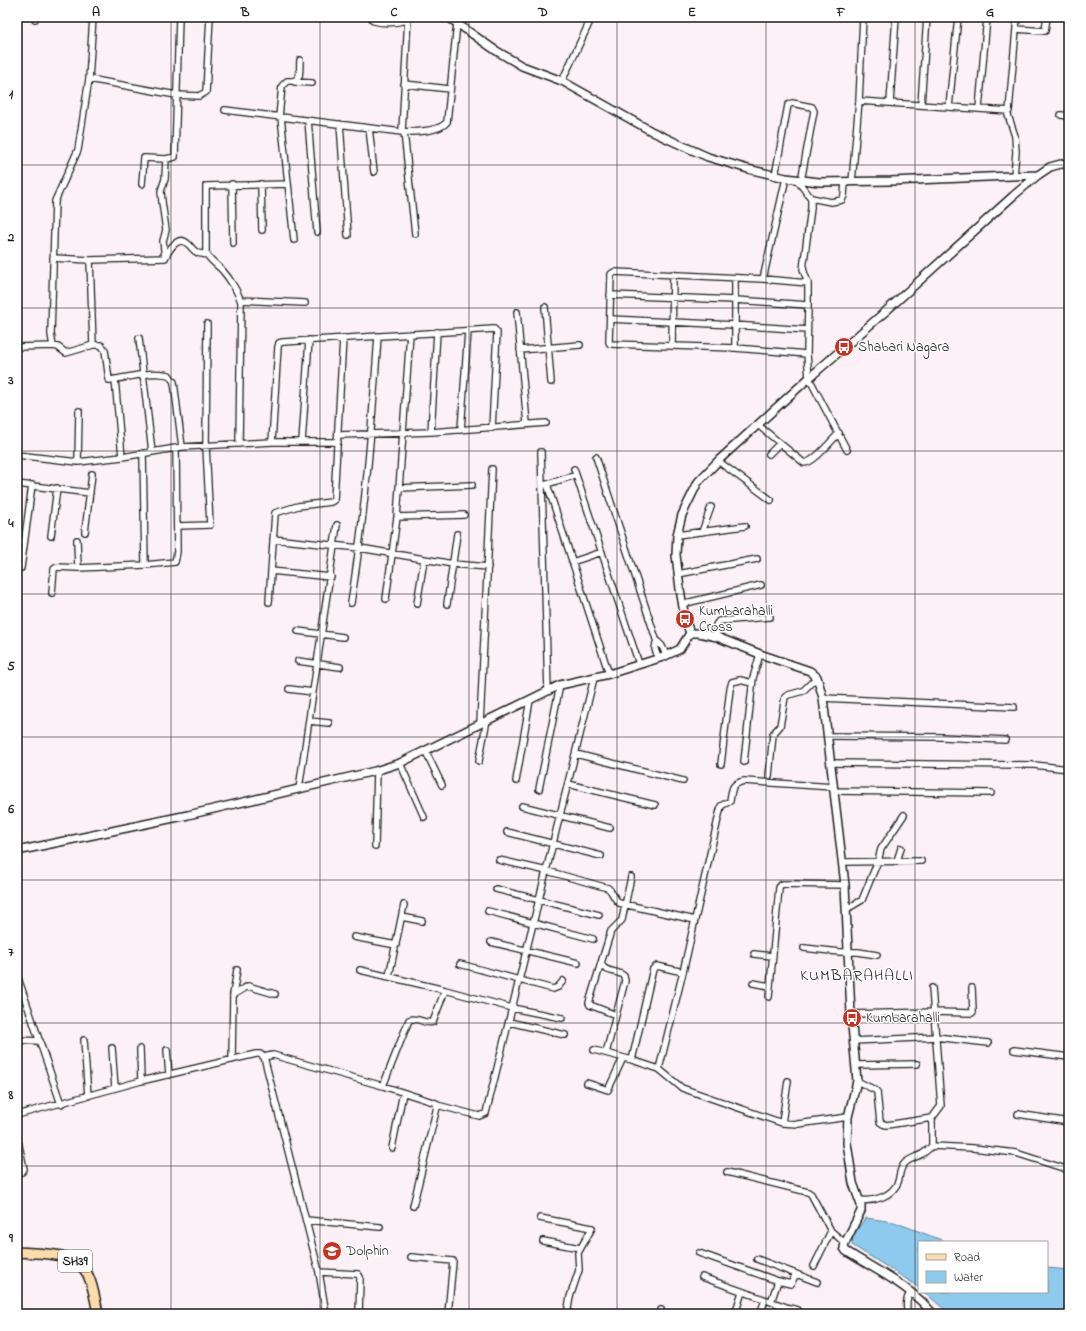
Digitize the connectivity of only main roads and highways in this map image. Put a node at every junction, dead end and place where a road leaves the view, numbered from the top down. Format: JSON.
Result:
{"nodes":[{"id":1,"x":17,"y":1252,"type":"edge"},
{"id":2,"x":98,"y":1314,"type":"edge"}],
"edges":[{"from":1,"to":2,"type":"main road","number":"SH39"}]}
